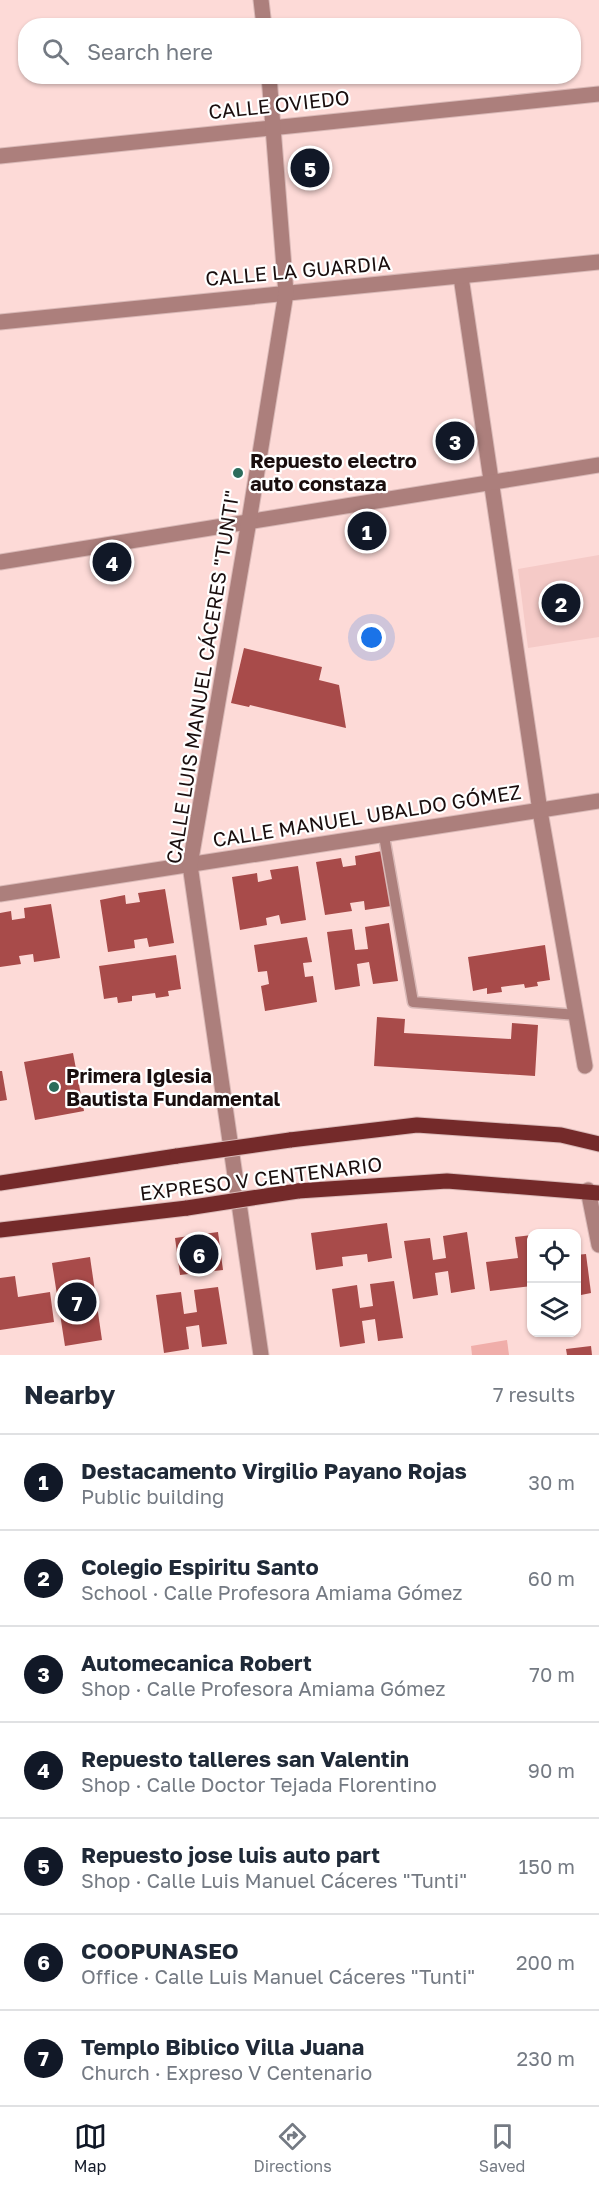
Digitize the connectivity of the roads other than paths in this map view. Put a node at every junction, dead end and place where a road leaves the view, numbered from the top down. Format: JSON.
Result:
{"nodes":[{"id":1,"x":261,"y":0,"type":"edge"},
{"id":2,"x":263,"y":18,"type":"edge"},
{"id":3,"x":270,"y":84,"type":"edge"},
{"id":4,"x":599,"y":94,"type":"edge"},
{"id":5,"x":274,"y":126,"type":"junction"},
{"id":6,"x":0,"y":156,"type":"edge"},
{"id":7,"x":599,"y":262,"type":"edge"},
{"id":8,"x":460,"y":277,"type":"junction"},
{"id":9,"x":286,"y":293,"type":"junction"},
{"id":10,"x":0,"y":322,"type":"edge"},
{"id":11,"x":599,"y":465,"type":"edge"},
{"id":12,"x":491,"y":484,"type":"junction"},
{"id":13,"x":249,"y":520,"type":"junction"},
{"id":14,"x":0,"y":562,"type":"edge"},
{"id":15,"x":599,"y":801,"type":"edge"},
{"id":16,"x":540,"y":811,"type":"junction"},
{"id":17,"x":384,"y":836,"type":"junction"},
{"id":18,"x":190,"y":865,"type":"junction"},
{"id":19,"x":0,"y":894,"type":"edge"},
{"id":20,"x":577,"y":1015,"type":"junction"},
{"id":21,"x":585,"y":1066,"type":"dead end"},
{"id":22,"x":599,"y":1144,"type":"edge"},
{"id":23,"x":0,"y":1183,"type":"edge"},
{"id":24,"x":593,"y":1192,"type":"edge"},
{"id":25,"x":0,"y":1230,"type":"edge"},
{"id":26,"x":599,"y":1245,"type":"edge"},
{"id":27,"x":261,"y":1355,"type":"edge"}],
"edges":[{"from":1,"to":2,"type":"street"},
{"from":3,"to":5,"type":"street","name":"CALLE LUIS MANUEL CÁCERES \"TUNTI\""},
{"from":4,"to":5,"type":"street","name":"CALLE OVIEDO"},
{"from":5,"to":6,"type":"street","name":"CALLE OVIEDO"},
{"from":5,"to":9,"type":"street","name":"CALLE LUIS MANUEL CÁCERES \"TUNTI\""},
{"from":7,"to":8,"type":"street","name":"CALLE LA GUARDIA"},
{"from":8,"to":9,"type":"street","name":"CALLE LA GUARDIA"},
{"from":8,"to":12,"type":"street"},
{"from":9,"to":10,"type":"street","name":"CALLE LA GUARDIA"},
{"from":9,"to":13,"type":"street","name":"CALLE LUIS MANUEL CÁCERES \"TUNTI\""},
{"from":11,"to":12,"type":"street"},
{"from":12,"to":13,"type":"street"},
{"from":12,"to":16,"type":"street"},
{"from":13,"to":14,"type":"street"},
{"from":13,"to":18,"type":"street","name":"CALLE LUIS MANUEL CÁCERES \"TUNTI\""},
{"from":15,"to":16,"type":"street","name":"CALLE MANUEL UBALDO GÓMEZ"},
{"from":16,"to":17,"type":"street","name":"CALLE MANUEL UBALDO GÓMEZ"},
{"from":16,"to":20,"type":"street"},
{"from":17,"to":18,"type":"street","name":"CALLE MANUEL UBALDO GÓMEZ"},
{"from":17,"to":20,"type":"lane"},
{"from":18,"to":19,"type":"street","name":"CALLE MANUEL UBALDO GÓMEZ"},
{"from":18,"to":27,"type":"street","name":"CALLE LUIS MANUEL CÁCERES \"TUNTI\""},
{"from":20,"to":21,"type":"street"},
{"from":22,"to":23,"type":"main road","name":"EXPRESO V CENTENARIO","bridge":true},
{"from":24,"to":25,"type":"main road","name":"EXPRESO V CENTENARIO","bridge":true},
{"from":24,"to":26,"type":"street"}]}
